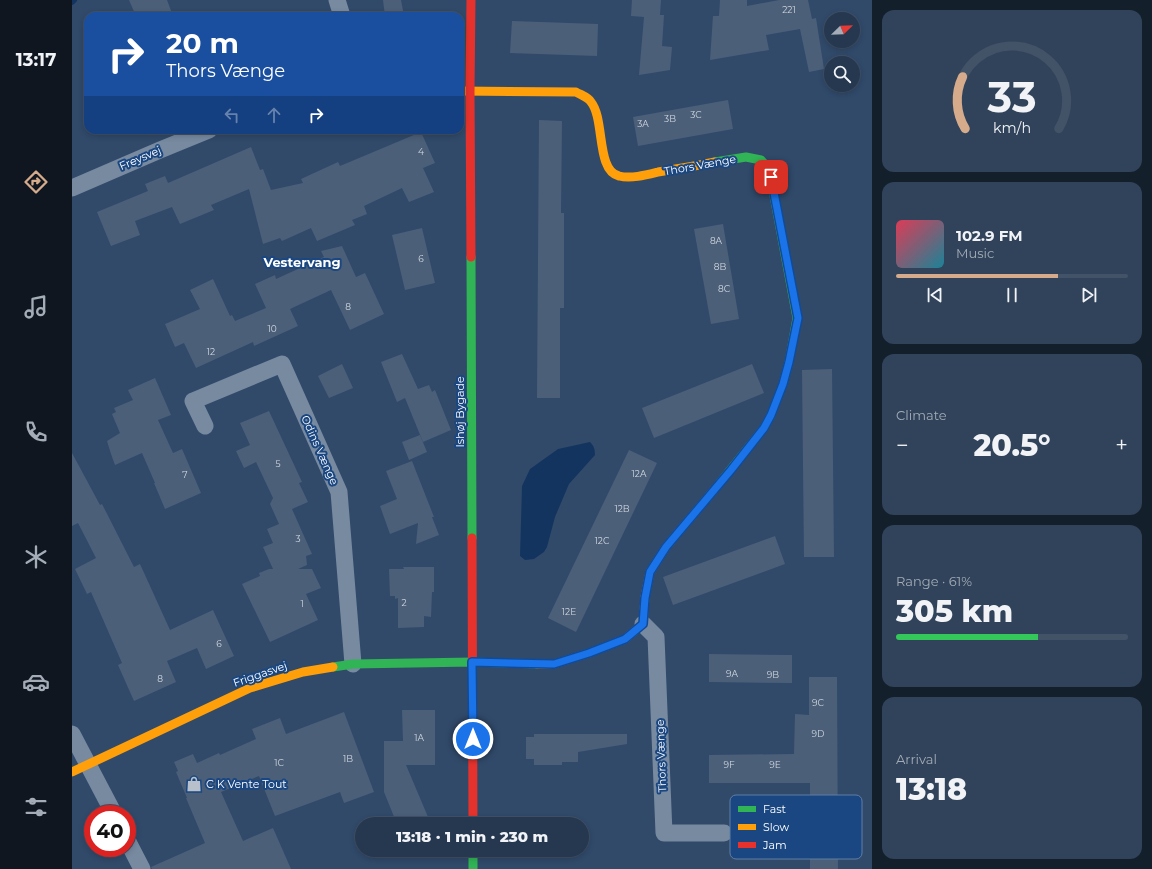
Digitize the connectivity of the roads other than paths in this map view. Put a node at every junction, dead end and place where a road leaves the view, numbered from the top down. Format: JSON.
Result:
{"nodes":[{"id":1,"x":337,"y":0,"type":"edge"},
{"id":2,"x":471,"y":0,"type":"edge"},
{"id":3,"x":341,"y":12,"type":"edge"},
{"id":4,"x":464,"y":91,"type":"edge"},
{"id":5,"x":470,"y":91,"type":"junction"},
{"id":6,"x":199,"y":134,"type":"edge"},
{"id":7,"x":72,"y":188,"type":"edge"},
{"id":8,"x":205,"y":426,"type":"dead end"},
{"id":9,"x":643,"y":624,"type":"junction"},
{"id":10,"x":472,"y":662,"type":"junction"},
{"id":11,"x":353,"y":664,"type":"junction"},
{"id":12,"x":72,"y":734,"type":"edge"},
{"id":13,"x":88,"y":765,"type":"junction"},
{"id":14,"x":72,"y":772,"type":"edge"},
{"id":15,"x":109,"y":805,"type":"edge"},
{"id":16,"x":473,"y":817,"type":"edge"},
{"id":17,"x":724,"y":833,"type":"dead end"},
{"id":18,"x":136,"y":857,"type":"edge"},
{"id":19,"x":473,"y":857,"type":"edge"},
{"id":20,"x":142,"y":869,"type":"edge"},
{"id":21,"x":473,"y":869,"type":"edge"}],
"edges":[{"from":1,"to":3,"type":"street"},
{"from":2,"to":5,"type":"street","name":"Ishøj Bygade"},
{"from":4,"to":5,"type":"street"},
{"from":5,"to":9,"type":"street","name":"Thors Vænge"},
{"from":5,"to":10,"type":"street","name":"Ishøj Bygade"},
{"from":6,"to":7,"type":"street","name":"Freysvej"},
{"from":8,"to":11,"type":"street","name":"Odins Vænge"},
{"from":9,"to":10,"type":"street"},
{"from":9,"to":17,"type":"street","name":"Thors Vænge"},
{"from":10,"to":11,"type":"street","name":"Friggasvej"},
{"from":10,"to":16,"type":"street","name":"Ishøj Bygade"},
{"from":11,"to":13,"type":"street","name":"Friggasvej"},
{"from":12,"to":13,"type":"street"},
{"from":13,"to":14,"type":"street","name":"Friggasvej"},
{"from":13,"to":15,"type":"street"},
{"from":18,"to":20,"type":"street"},
{"from":19,"to":21,"type":"street"}]}
